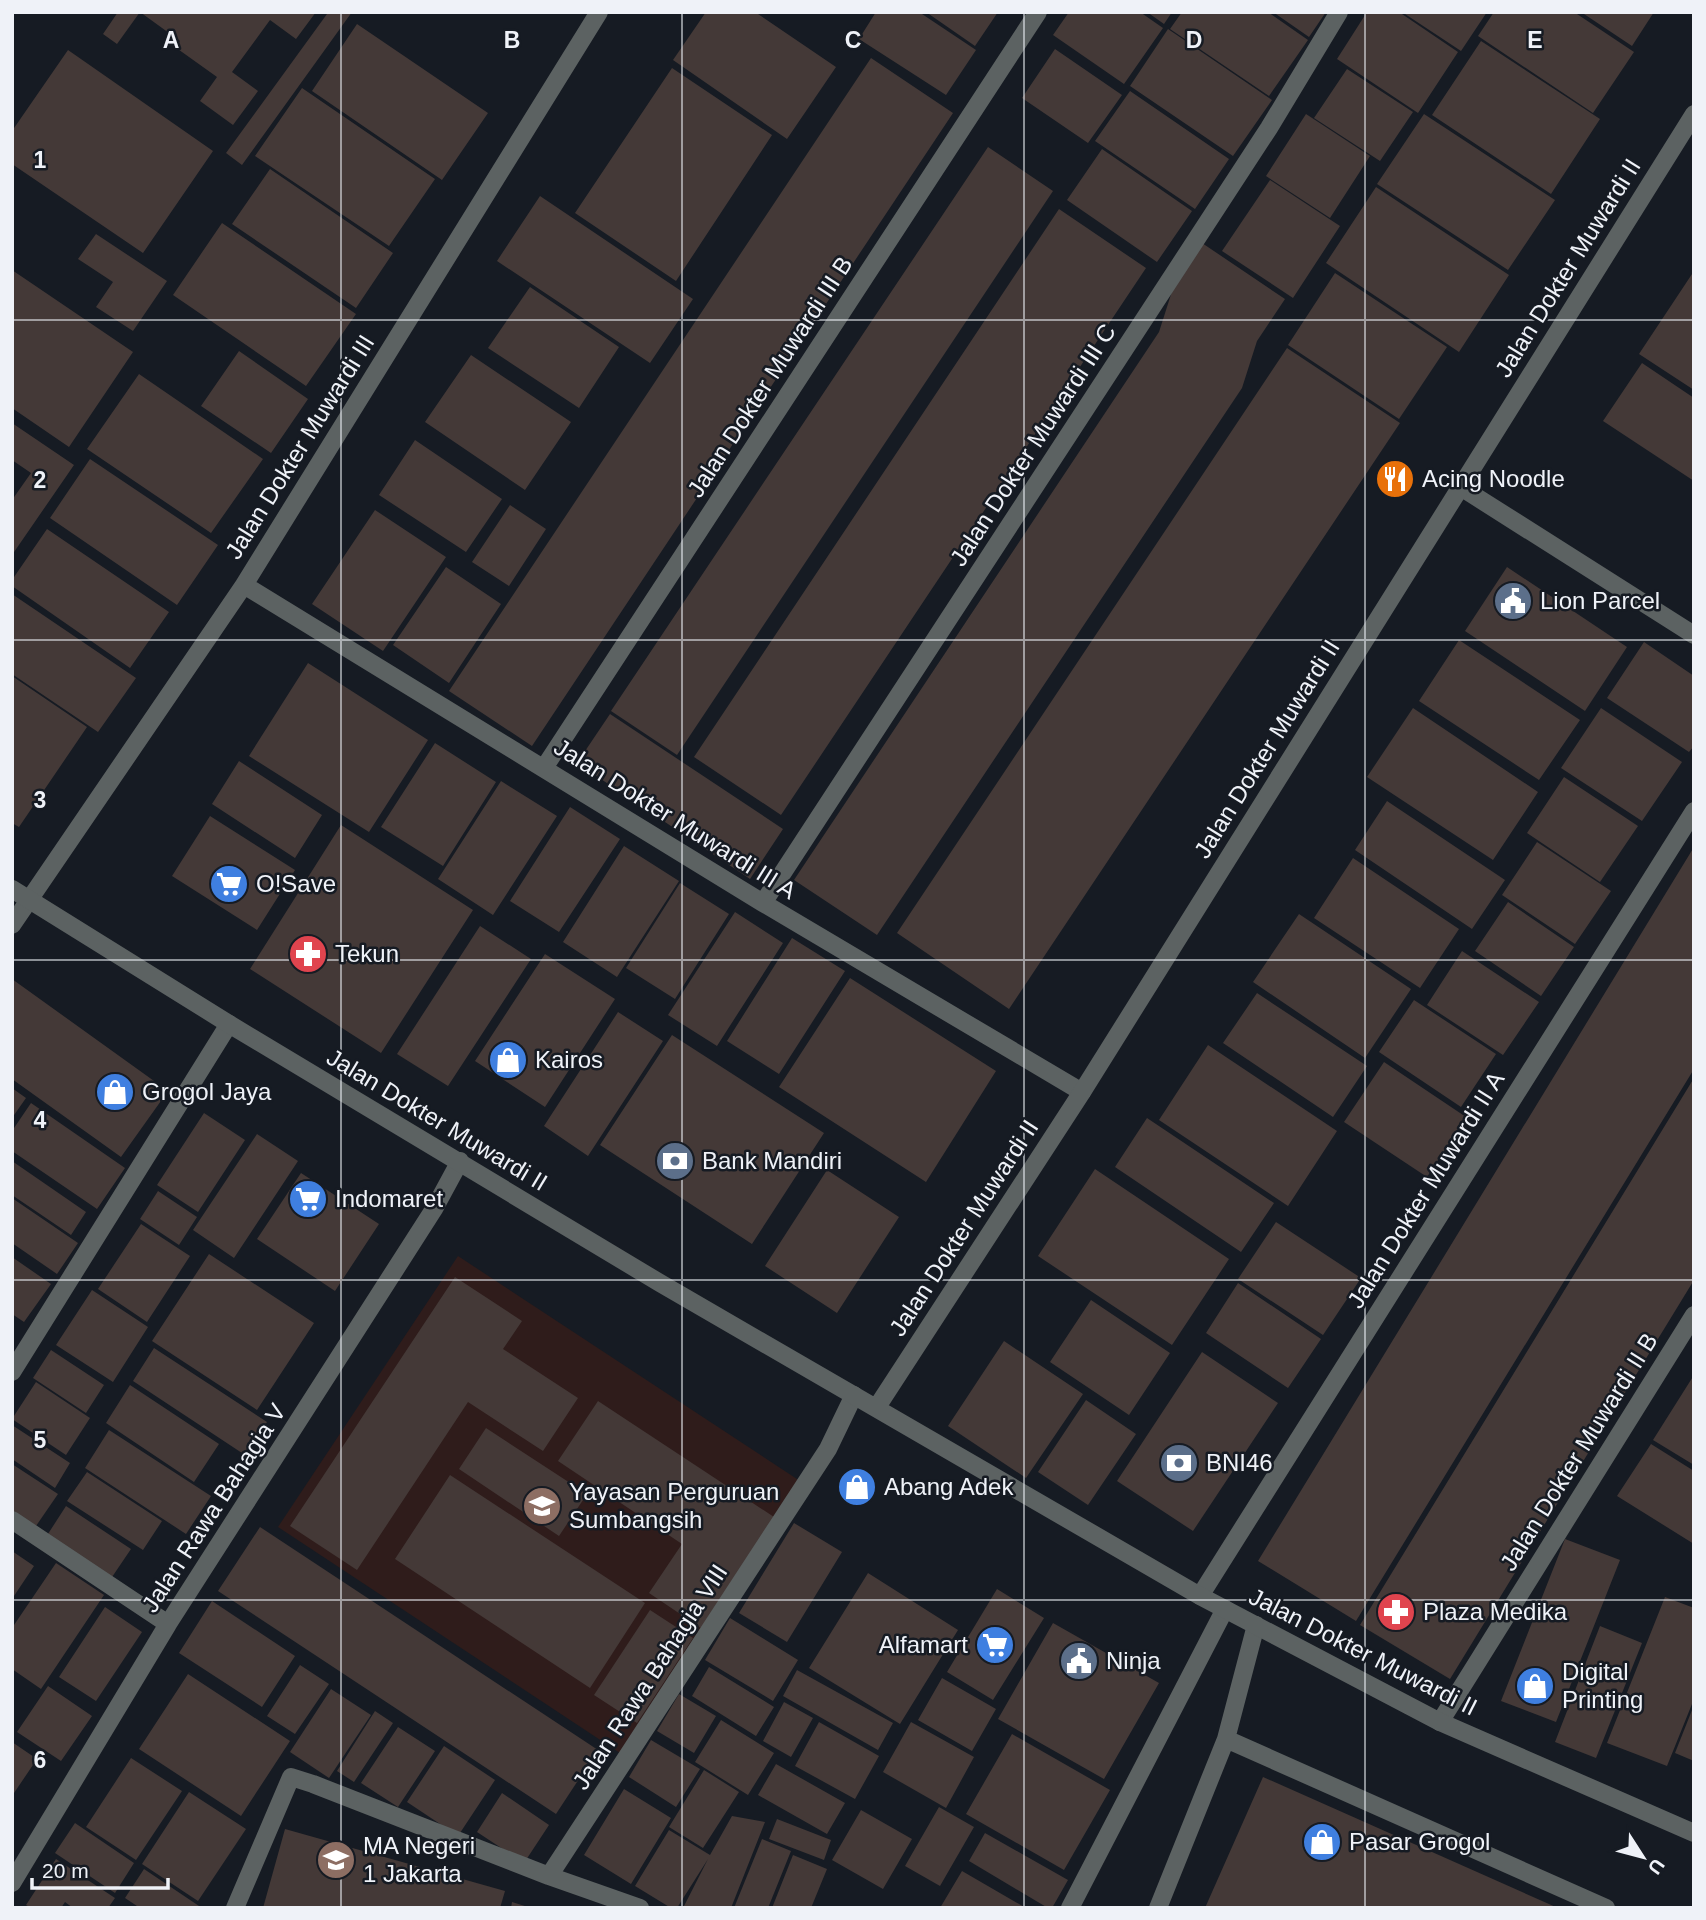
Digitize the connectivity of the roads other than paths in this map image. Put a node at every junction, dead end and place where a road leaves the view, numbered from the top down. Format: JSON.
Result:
{"nodes":[{"id":1,"x":599,"y":12,"type":"edge"},
{"id":2,"x":1038,"y":12,"type":"edge"},
{"id":3,"x":1339,"y":12,"type":"edge"},
{"id":4,"x":1694,"y":114,"type":"edge"},
{"id":5,"x":1459,"y":486,"type":"junction"},
{"id":6,"x":244,"y":584,"type":"junction"},
{"id":7,"x":1694,"y":635,"type":"edge"},
{"id":8,"x":544,"y":768,"type":"junction"},
{"id":9,"x":1694,"y":811,"type":"edge"},
{"id":10,"x":12,"y":889,"type":"edge"},
{"id":11,"x":31,"y":900,"type":"junction"},
{"id":12,"x":764,"y":903,"type":"junction"},
{"id":13,"x":12,"y":925,"type":"edge"},
{"id":14,"x":229,"y":1024,"type":"junction"},
{"id":15,"x":1082,"y":1092,"type":"junction"},
{"id":16,"x":460,"y":1161,"type":"junction"},
{"id":17,"x":1694,"y":1315,"type":"edge"},
{"id":18,"x":12,"y":1371,"type":"edge"},
{"id":19,"x":854,"y":1395,"type":"junction"},
{"id":20,"x":877,"y":1407,"type":"junction"},
{"id":21,"x":12,"y":1520,"type":"edge"},
{"id":22,"x":1200,"y":1595,"type":"junction"},
{"id":23,"x":1225,"y":1609,"type":"junction"},
{"id":24,"x":168,"y":1624,"type":"junction"},
{"id":25,"x":1256,"y":1625,"type":"junction"},
{"id":26,"x":1440,"y":1722,"type":"junction"},
{"id":27,"x":1226,"y":1739,"type":"junction"},
{"id":28,"x":1694,"y":1833,"type":"edge"},
{"id":29,"x":549,"y":1876,"type":"junction"},
{"id":30,"x":12,"y":1883,"type":"edge"},
{"id":31,"x":235,"y":1908,"type":"edge"},
{"id":32,"x":640,"y":1908,"type":"edge"},
{"id":33,"x":1070,"y":1908,"type":"edge"},
{"id":34,"x":1158,"y":1908,"type":"edge"},
{"id":35,"x":1606,"y":1908,"type":"edge"}],
"edges":[{"from":1,"to":6,"type":"street","name":"Jalan Dokter Muwardi III"},
{"from":2,"to":8,"type":"street","name":"Jalan Dokter Muwardi III B"},
{"from":3,"to":12,"type":"street","name":"Jalan Dokter Muwardi III C"},
{"from":4,"to":5,"type":"street","name":"Jalan Dokter Muwardi II"},
{"from":5,"to":7,"type":"street"},
{"from":5,"to":15,"type":"street","name":"Jalan Dokter Muwardi II"},
{"from":6,"to":8,"type":"street","name":"Jalan Dokter Muwardi III A"},
{"from":6,"to":11,"type":"street","name":"Jalan Dokter Muwardi III"},
{"from":8,"to":12,"type":"street","name":"Jalan Dokter Muwardi III A"},
{"from":9,"to":22,"type":"street","name":"Jalan Dokter Muwardi II A"},
{"from":10,"to":11,"type":"street","name":"Jalan Dokter Muwardi II"},
{"from":11,"to":13,"type":"street","name":"Jalan Dokter Muwardi III"},
{"from":11,"to":14,"type":"street","name":"Jalan Dokter Muwardi II"},
{"from":12,"to":15,"type":"street","name":"Jalan Dokter Muwardi III A"},
{"from":14,"to":16,"type":"street","name":"Jalan Dokter Muwardi II"},
{"from":14,"to":18,"type":"street"},
{"from":15,"to":20,"type":"street","name":"Jalan Dokter Muwardi II"},
{"from":16,"to":19,"type":"street","name":"Jalan Dokter Muwardi II"},
{"from":16,"to":24,"type":"street","name":"Jalan Rawa Bahagia V"},
{"from":17,"to":26,"type":"street","name":"Jalan Dokter Muwardi II B"},
{"from":19,"to":20,"type":"street","name":"Jalan Dokter Muwardi II"},
{"from":19,"to":29,"type":"street","name":"Jalan Rawa Bahagia VIII"},
{"from":20,"to":22,"type":"street","name":"Jalan Dokter Muwardi II"},
{"from":21,"to":24,"type":"street"},
{"from":22,"to":23,"type":"street","name":"Jalan Dokter Muwardi II"},
{"from":23,"to":25,"type":"street","name":"Jalan Dokter Muwardi II"},
{"from":23,"to":33,"type":"street"},
{"from":24,"to":30,"type":"street","name":"Jalan Rawa Bahagia V"},
{"from":25,"to":26,"type":"street","name":"Jalan Dokter Muwardi II"},
{"from":25,"to":27,"type":"street"},
{"from":26,"to":28,"type":"street","name":"Jalan Dokter Muwardi II"},
{"from":27,"to":34,"type":"street"},
{"from":27,"to":35,"type":"street"},
{"from":29,"to":31,"type":"street"},
{"from":29,"to":32,"type":"street"}]}
